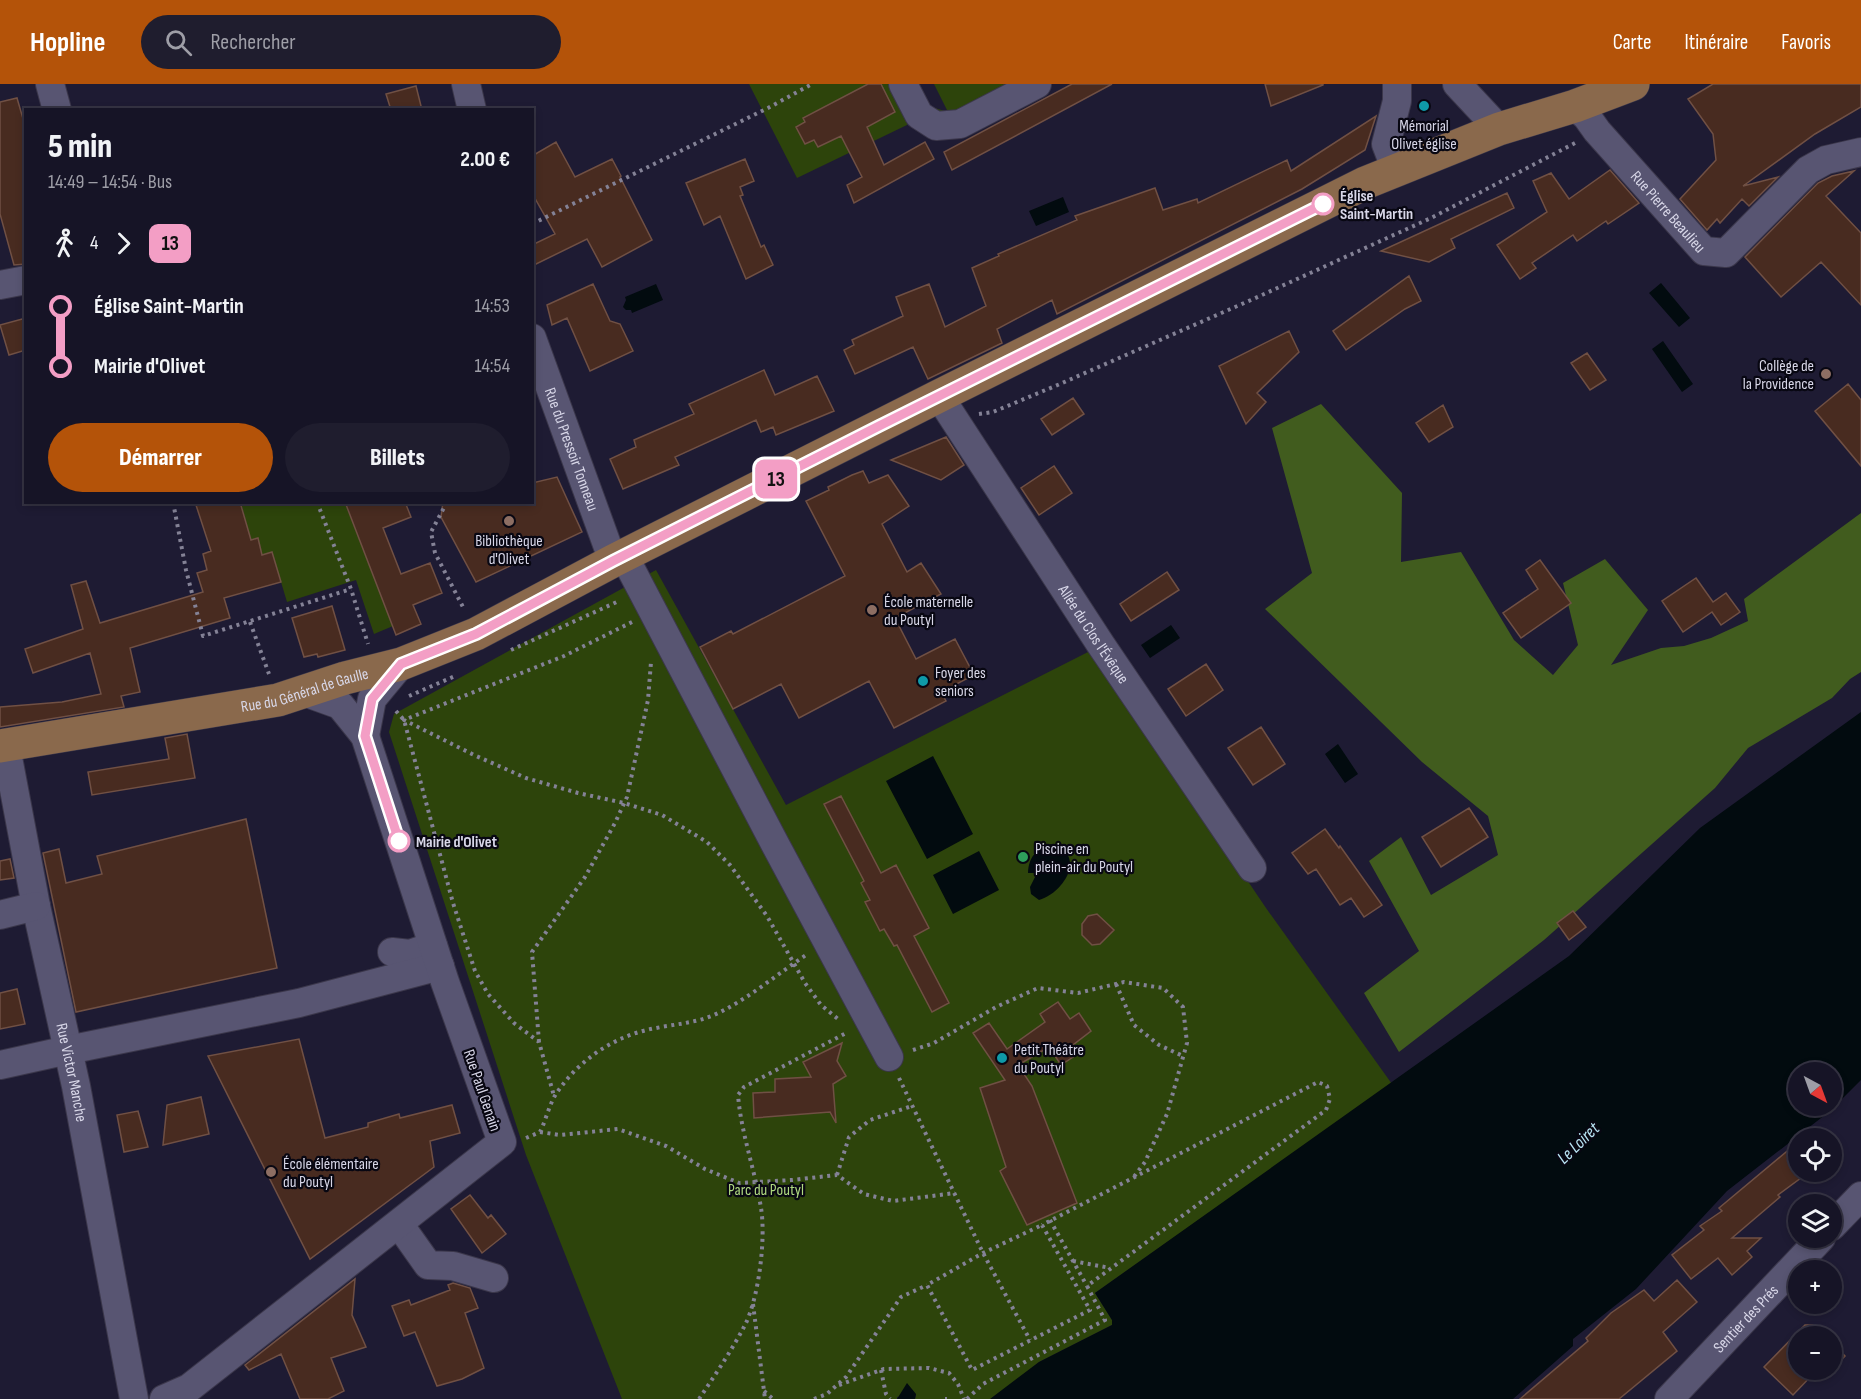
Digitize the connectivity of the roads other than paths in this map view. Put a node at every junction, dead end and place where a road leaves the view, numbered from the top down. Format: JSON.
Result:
{"nodes":[{"id":1,"x":50,"y":84,"type":"edge"},
{"id":2,"x":466,"y":84,"type":"edge"},
{"id":3,"x":903,"y":84,"type":"edge"},
{"id":4,"x":1037,"y":84,"type":"edge"},
{"id":5,"x":1397,"y":84,"type":"edge"},
{"id":6,"x":1457,"y":84,"type":"edge"},
{"id":7,"x":1634,"y":84,"type":"edge"},
{"id":8,"x":1575,"y":106,"type":"junction"},
{"id":9,"x":56,"y":108,"type":"edge"},
{"id":10,"x":472,"y":108,"type":"edge"},
{"id":11,"x":1499,"y":129,"type":"junction"},
{"id":12,"x":1861,"y":152,"type":"edge"},
{"id":13,"x":1396,"y":170,"type":"junction"},
{"id":14,"x":24,"y":280,"type":"edge"},
{"id":15,"x":0,"y":285,"type":"edge"},
{"id":16,"x":534,"y":343,"type":"edge"},
{"id":17,"x":947,"y":407,"type":"junction"},
{"id":18,"x":619,"y":558,"type":"junction"},
{"id":19,"x":388,"y":667,"type":"junction"},
{"id":20,"x":291,"y":696,"type":"junction"},
{"id":21,"x":365,"y":736,"type":"junction"},
{"id":22,"x":3,"y":746,"type":"edge"},
{"id":23,"x":1252,"y":868,"type":"dead end"},
{"id":24,"x":36,"y":906,"type":"junction"},
{"id":25,"x":0,"y":915,"type":"edge"},
{"id":26,"x":392,"y":952,"type":"dead end"},
{"id":27,"x":437,"y":956,"type":"junction"},
{"id":28,"x":68,"y":1050,"type":"junction"},
{"id":29,"x":889,"y":1057,"type":"road end"},
{"id":30,"x":0,"y":1065,"type":"edge"},
{"id":31,"x":1861,"y":1196,"type":"edge"},
{"id":32,"x":1842,"y":1216,"type":"edge"},
{"id":33,"x":399,"y":1224,"type":"junction"},
{"id":34,"x":1812,"y":1248,"type":"edge"},
{"id":35,"x":494,"y":1278,"type":"dead end"},
{"id":36,"x":134,"y":1399,"type":"edge"},
{"id":37,"x":164,"y":1399,"type":"edge"},
{"id":38,"x":1669,"y":1399,"type":"edge"}],
"edges":[{"from":1,"to":9,"type":"street"},
{"from":2,"to":10,"type":"street"},
{"from":3,"to":4,"type":"street"},
{"from":5,"to":13,"type":"street"},
{"from":6,"to":11,"type":"street"},
{"from":7,"to":8,"type":"main road","name":"Rue du Général de Gaulle"},
{"from":8,"to":11,"type":"main road","name":"Rue du Général de Gaulle"},
{"from":8,"to":12,"type":"street","name":"Rue Pierre Beaulieu"},
{"from":11,"to":13,"type":"main road","name":"Rue du Général de Gaulle"},
{"from":13,"to":17,"type":"main road","name":"Rue du Général de Gaulle"},
{"from":14,"to":15,"type":"street"},
{"from":16,"to":18,"type":"street","name":"Rue du Pressoir Tonneau"},
{"from":17,"to":18,"type":"main road","name":"Rue du Général de Gaulle"},
{"from":17,"to":23,"type":"street","name":"Allée du Clos l'Évêque"},
{"from":18,"to":19,"type":"main road","name":"Rue du Général de Gaulle"},
{"from":18,"to":29,"type":"street","name":"Rue du Pressoir Tonneau"},
{"from":19,"to":20,"type":"main road","name":"Rue du Général de Gaulle"},
{"from":19,"to":21,"type":"street","name":"Rue Paul Genain"},
{"from":20,"to":21,"type":"street","name":"Rue Paul Genain"},
{"from":20,"to":22,"type":"main road","name":"Rue du Général de Gaulle"},
{"from":21,"to":27,"type":"street","name":"Rue Paul Genain"},
{"from":22,"to":24,"type":"street","name":"Rue Victor Manche"},
{"from":24,"to":25,"type":"street"},
{"from":24,"to":28,"type":"street","name":"Rue Victor Manche"},
{"from":26,"to":27,"type":"street"},
{"from":27,"to":28,"type":"street"},
{"from":27,"to":33,"type":"street","name":"Rue Paul Genain"},
{"from":28,"to":30,"type":"street"},
{"from":28,"to":36,"type":"street","name":"Rue Victor Manche"},
{"from":31,"to":32,"type":"street"},
{"from":33,"to":35,"type":"street"},
{"from":33,"to":37,"type":"street","name":"Rue Paul Genain"},
{"from":34,"to":38,"type":"street","name":"Sentier des Prés"}]}
